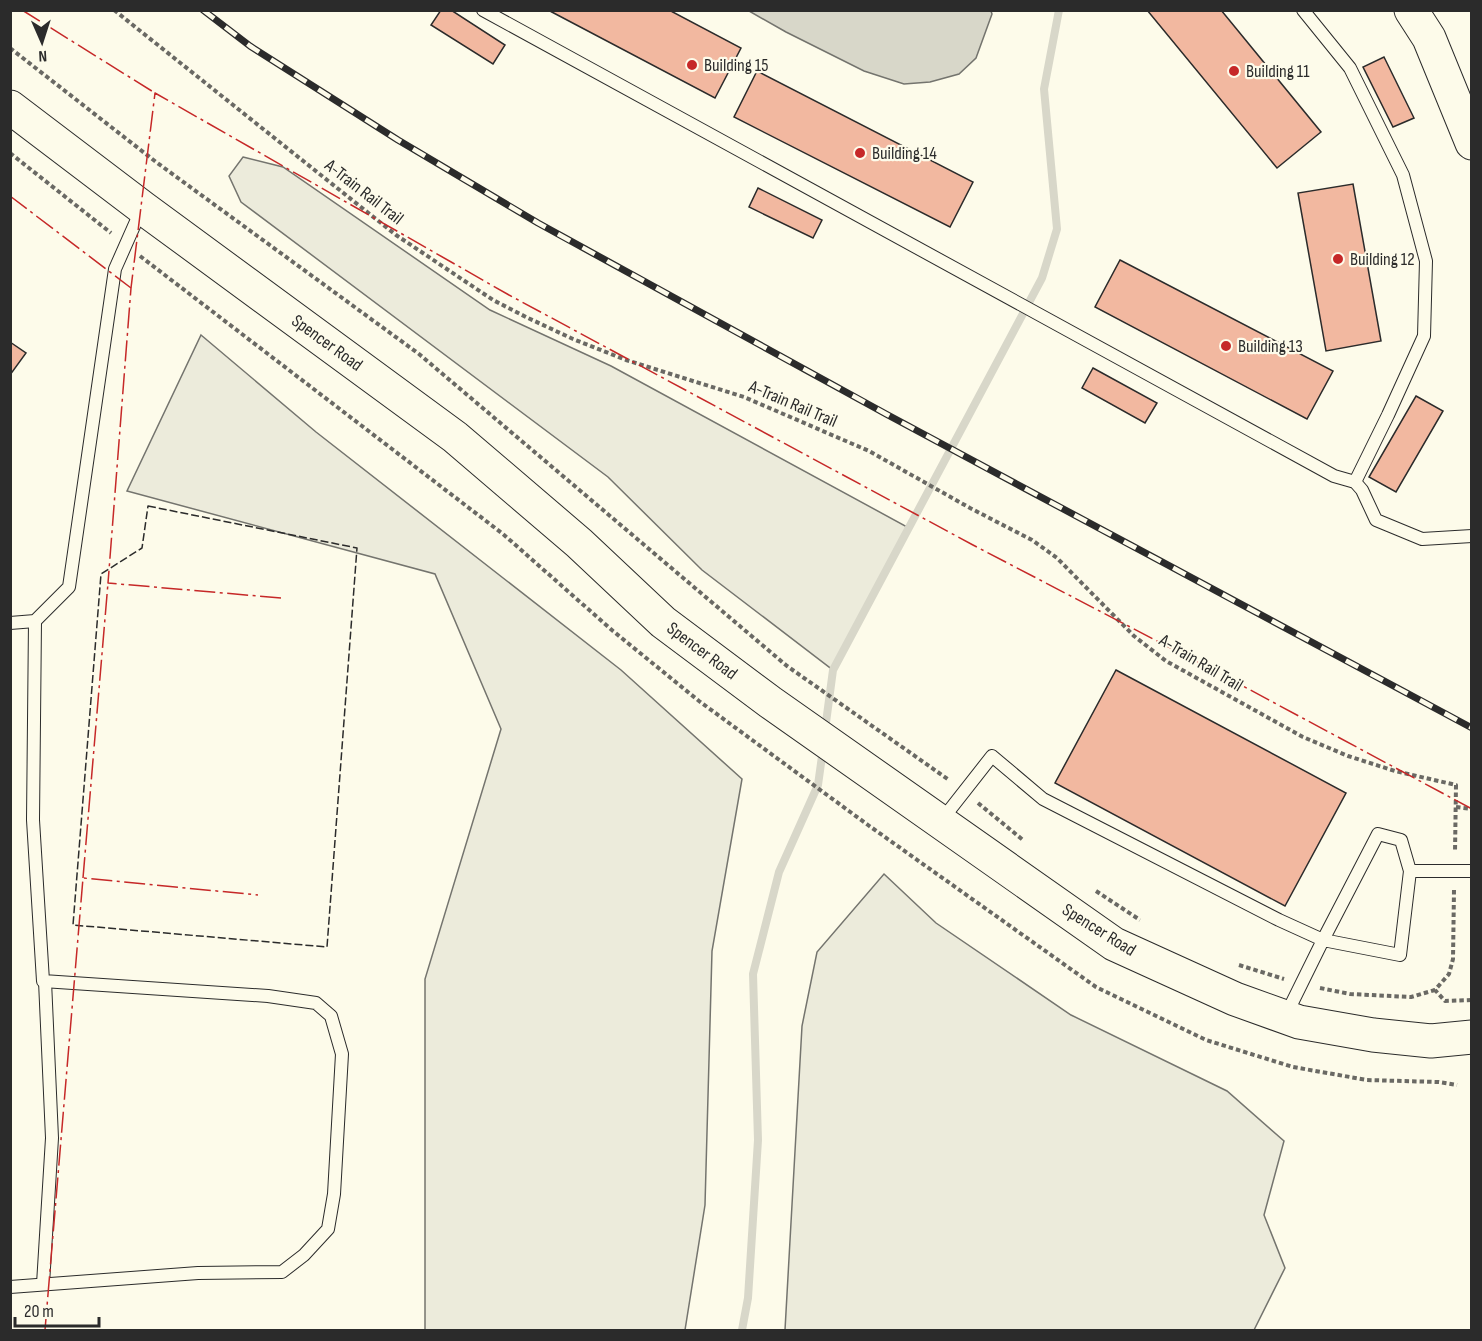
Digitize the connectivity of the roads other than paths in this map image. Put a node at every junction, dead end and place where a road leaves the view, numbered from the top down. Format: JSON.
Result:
{"nodes":[{"id":1,"x":483,"y":10,"type":"edge"},
{"id":2,"x":1302,"y":10,"type":"edge"},
{"id":3,"x":1411,"y":10,"type":"edge"},
{"id":4,"x":10,"y":106,"type":"edge"},
{"id":5,"x":1472,"y":143,"type":"edge"},
{"id":6,"x":143,"y":208,"type":"junction"},
{"id":7,"x":1355,"y":482,"type":"junction"},
{"id":8,"x":1472,"y":536,"type":"edge"},
{"id":9,"x":35,"y":621,"type":"junction"},
{"id":10,"x":10,"y":623,"type":"edge"},
{"id":11,"x":940,"y":822,"type":"junction"},
{"id":12,"x":1410,"y":871,"type":"junction"},
{"id":13,"x":1472,"y":871,"type":"edge"},
{"id":14,"x":1323,"y":940,"type":"junction"},
{"id":15,"x":45,"y":981,"type":"junction"},
{"id":16,"x":1285,"y":1017,"type":"junction"},
{"id":17,"x":1472,"y":1037,"type":"edge"},
{"id":18,"x":43,"y":1284,"type":"junction"},
{"id":19,"x":10,"y":1287,"type":"edge"}],
"edges":[{"from":1,"to":7,"type":"lane"},
{"from":2,"to":7,"type":"lane"},
{"from":3,"to":5,"type":"street"},
{"from":4,"to":6,"type":"street","name":"Spencer Road"},
{"from":6,"to":9,"type":"lane"},
{"from":6,"to":11,"type":"street","name":"Spencer Road"},
{"from":7,"to":8,"type":"lane"},
{"from":9,"to":10,"type":"lane"},
{"from":9,"to":15,"type":"lane"},
{"from":11,"to":14,"type":"lane"},
{"from":11,"to":16,"type":"street","name":"Spencer Road"},
{"from":12,"to":13,"type":"lane"},
{"from":12,"to":14,"type":"lane"},
{"from":12,"to":14,"type":"lane"},
{"from":14,"to":16,"type":"lane"},
{"from":15,"to":18,"type":"lane"},
{"from":15,"to":18,"type":"lane"},
{"from":16,"to":17,"type":"street","name":"Spencer Road"},
{"from":18,"to":19,"type":"lane"}]}
